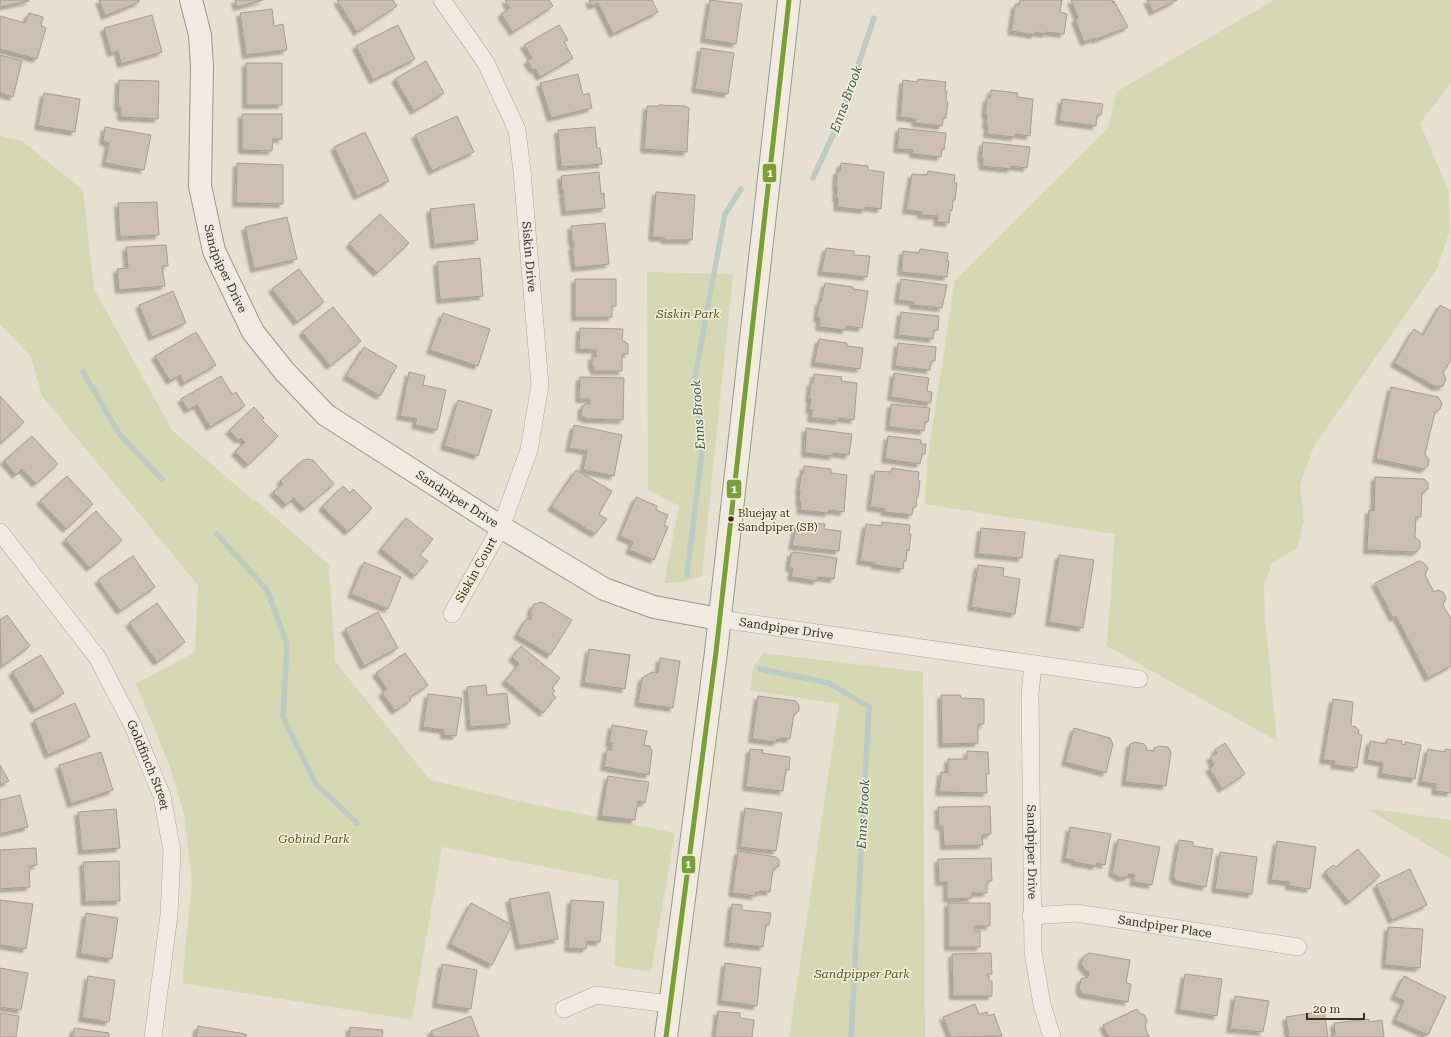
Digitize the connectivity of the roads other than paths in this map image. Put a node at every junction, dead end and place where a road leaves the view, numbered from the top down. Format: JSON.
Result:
{"nodes":[{"id":1,"x":191,"y":0,"type":"edge"},
{"id":2,"x":442,"y":0,"type":"edge"},
{"id":3,"x":790,"y":0,"type":"edge"},
{"id":4,"x":501,"y":527,"type":"junction"},
{"id":5,"x":0,"y":532,"type":"edge"},
{"id":6,"x":452,"y":614,"type":"dead end"},
{"id":7,"x":719,"y":619,"type":"junction"},
{"id":8,"x":1033,"y":664,"type":"junction"},
{"id":9,"x":1139,"y":679,"type":"dead end"},
{"id":10,"x":1031,"y":916,"type":"junction"},
{"id":11,"x":1298,"y":947,"type":"dead end"},
{"id":12,"x":670,"y":1004,"type":"junction"},
{"id":13,"x":564,"y":1009,"type":"dead end"},
{"id":14,"x":152,"y":1037,"type":"edge"},
{"id":15,"x":666,"y":1037,"type":"edge"},
{"id":16,"x":1052,"y":1037,"type":"edge"}],
"edges":[{"from":1,"to":4,"type":"street","name":"Sandpiper Drive"},
{"from":2,"to":4,"type":"street","name":"Siskin Drive"},
{"from":3,"to":7,"type":"street"},
{"from":4,"to":6,"type":"street","name":"Siskin Court"},
{"from":4,"to":7,"type":"street","name":"Sandpiper Drive"},
{"from":5,"to":14,"type":"street","name":"Goldfinch Street"},
{"from":7,"to":8,"type":"street","name":"Sandpiper Drive"},
{"from":7,"to":12,"type":"street"},
{"from":8,"to":9,"type":"street","name":"Sandpiper Drive"},
{"from":8,"to":10,"type":"street","name":"Sandpiper Drive"},
{"from":10,"to":11,"type":"street","name":"Sandpiper Place"},
{"from":10,"to":16,"type":"street","name":"Sandpiper Drive"},
{"from":12,"to":13,"type":"street"},
{"from":12,"to":15,"type":"street"}]}
